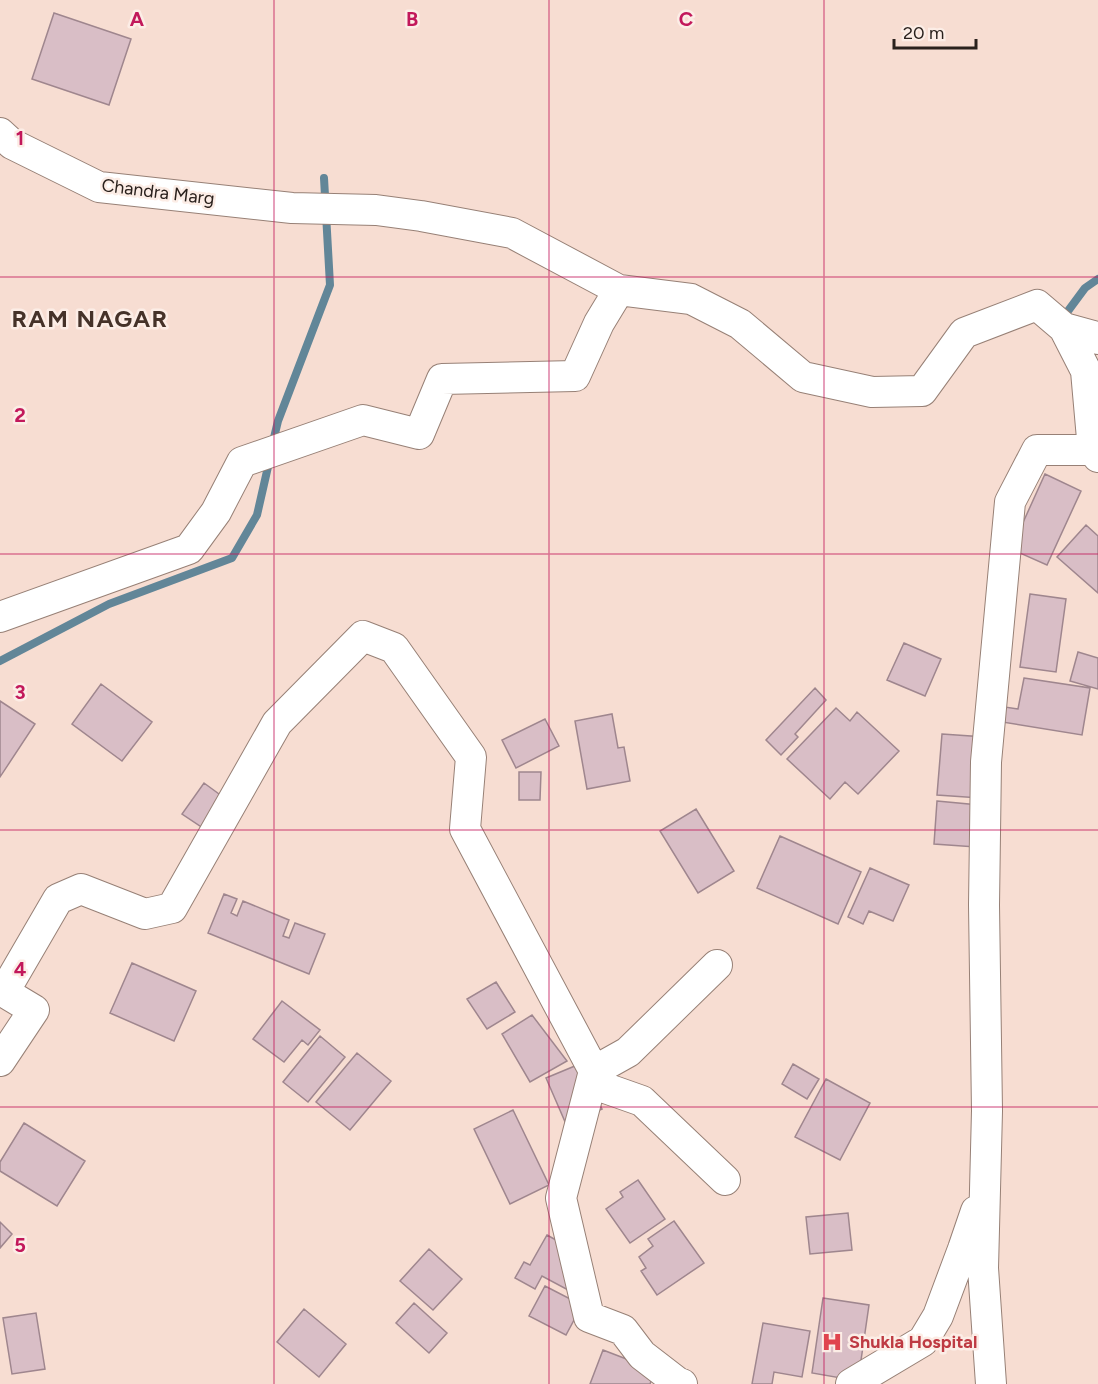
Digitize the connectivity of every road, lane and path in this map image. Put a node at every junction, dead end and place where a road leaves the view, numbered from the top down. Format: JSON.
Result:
{"nodes":[{"id":1,"x":0,"y":133,"type":"edge"},
{"id":2,"x":619,"y":290,"type":"junction"},
{"id":3,"x":1064,"y":328,"type":"junction"},
{"id":4,"x":1098,"y":339,"type":"edge"},
{"id":5,"x":1096,"y":453,"type":"edge"},
{"id":6,"x":0,"y":617,"type":"edge"},
{"id":7,"x":717,"y":965,"type":"dead end"},
{"id":8,"x":0,"y":1061,"type":"edge"},
{"id":9,"x":592,"y":1077,"type":"junction"},
{"id":10,"x":725,"y":1180,"type":"dead end"},
{"id":11,"x":986,"y":1180,"type":"junction"},
{"id":12,"x":682,"y":1384,"type":"edge"},
{"id":13,"x":851,"y":1384,"type":"edge"},
{"id":14,"x":991,"y":1384,"type":"edge"}],
"edges":[{"from":1,"to":2,"type":"street","name":"Chandra Marg"},
{"from":2,"to":3,"type":"street"},
{"from":2,"to":6,"type":"street"},
{"from":3,"to":4,"type":"street"},
{"from":3,"to":5,"type":"street"},
{"from":5,"to":11,"type":"street"},
{"from":7,"to":9,"type":"street"},
{"from":8,"to":9,"type":"street"},
{"from":9,"to":10,"type":"street"},
{"from":9,"to":12,"type":"street"},
{"from":11,"to":13,"type":"street"},
{"from":11,"to":14,"type":"street"}]}
